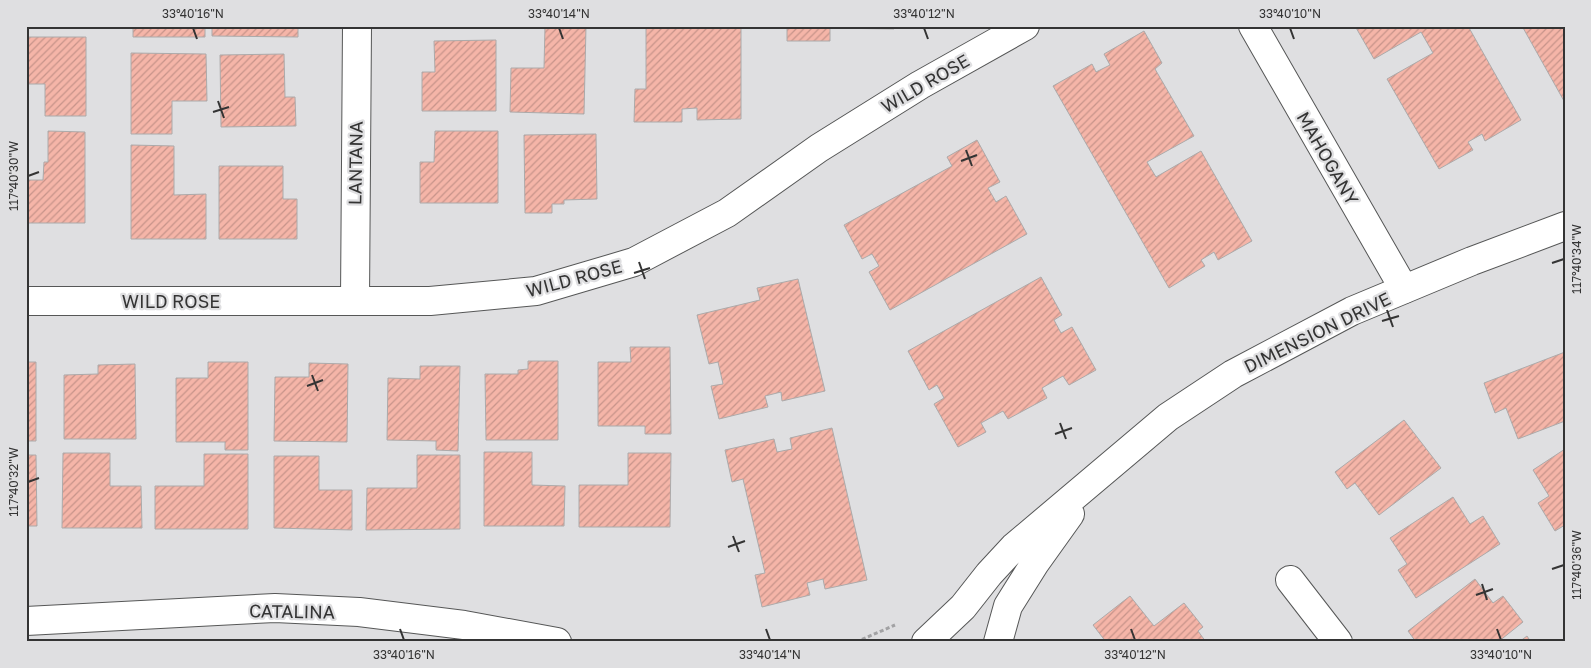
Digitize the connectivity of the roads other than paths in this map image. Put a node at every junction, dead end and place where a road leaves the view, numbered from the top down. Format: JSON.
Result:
{"nodes":[{"id":1,"x":356,"y":26,"type":"edge"},
{"id":2,"x":1025,"y":26,"type":"edge"},
{"id":3,"x":1253,"y":26,"type":"edge"},
{"id":4,"x":1565,"y":226,"type":"edge"},
{"id":5,"x":1404,"y":289,"type":"junction"},
{"id":6,"x":355,"y":300,"type":"junction"},
{"id":7,"x":26,"y":301,"type":"edge"},
{"id":8,"x":1094,"y":480,"type":"junction"},
{"id":9,"x":1290,"y":580,"type":"dead end"},
{"id":10,"x":26,"y":621,"type":"edge"},
{"id":11,"x":557,"y":642,"type":"edge"},
{"id":12,"x":926,"y":642,"type":"edge"},
{"id":13,"x":998,"y":642,"type":"edge"},
{"id":14,"x":1338,"y":642,"type":"edge"}],
"edges":[{"from":1,"to":6,"type":"street","name":"LANTANA"},
{"from":2,"to":6,"type":"street","name":"WILD ROSE"},
{"from":3,"to":5,"type":"street","name":"MAHOGANY"},
{"from":4,"to":5,"type":"street","name":"DIMENSION DRIVE"},
{"from":5,"to":8,"type":"street","name":"DIMENSION DRIVE"},
{"from":6,"to":7,"type":"street","name":"WILD ROSE"},
{"from":8,"to":12,"type":"street","name":"DIMENSION DRIVE"},
{"from":8,"to":13,"type":"street","name":"DIMENSION DRIVE"},
{"from":9,"to":14,"type":"street"},
{"from":10,"to":11,"type":"street","name":"CATALINA"}]}
